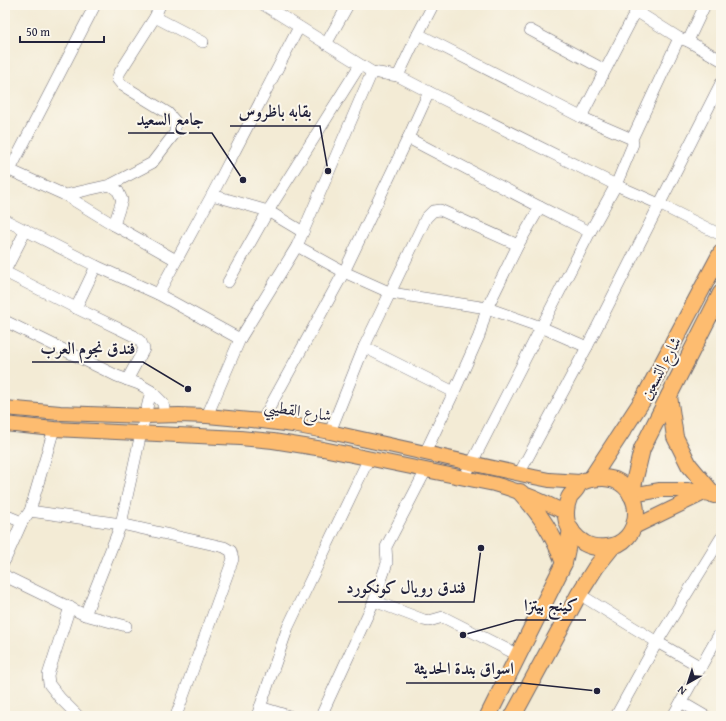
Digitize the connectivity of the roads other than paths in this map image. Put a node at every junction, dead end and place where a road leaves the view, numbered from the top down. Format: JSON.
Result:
{"nodes":[{"id":1,"x":95,"y":5,"type":"edge"},
{"id":2,"x":160,"y":5,"type":"edge"},
{"id":3,"x":264,"y":5,"type":"edge"},
{"id":4,"x":348,"y":5,"type":"edge"},
{"id":5,"x":433,"y":5,"type":"edge"},
{"id":6,"x":705,"y":5,"type":"edge"},
{"id":7,"x":634,"y":8,"type":"edge"},
{"id":8,"x":155,"y":17,"type":"junction"},
{"id":9,"x":299,"y":27,"type":"junction"},
{"id":10,"x":530,"y":30,"type":"dead end"},
{"id":11,"x":418,"y":34,"type":"junction"},
{"id":12,"x":684,"y":40,"type":"junction"},
{"id":13,"x":203,"y":42,"type":"dead end"},
{"id":14,"x":326,"y":44,"type":"junction"},
{"id":15,"x":721,"y":60,"type":"edge"},
{"id":16,"x":360,"y":65,"type":"junction"},
{"id":17,"x":605,"y":70,"type":"junction"},
{"id":18,"x":372,"y":72,"type":"junction"},
{"id":19,"x":398,"y":76,"type":"junction"},
{"id":20,"x":721,"y":83,"type":"edge"},
{"id":21,"x":429,"y":92,"type":"junction"},
{"id":22,"x":581,"y":117,"type":"junction"},
{"id":23,"x":408,"y":138,"type":"junction"},
{"id":24,"x":632,"y":139,"type":"junction"},
{"id":25,"x":7,"y":169,"type":"edge"},
{"id":26,"x":110,"y":185,"type":"junction"},
{"id":27,"x":616,"y":185,"type":"junction"},
{"id":28,"x":65,"y":194,"type":"junction"},
{"id":29,"x":212,"y":195,"type":"junction"},
{"id":30,"x":659,"y":204,"type":"junction"},
{"id":31,"x":540,"y":207,"type":"junction"},
{"id":32,"x":268,"y":211,"type":"junction"},
{"id":33,"x":5,"y":220,"type":"edge"},
{"id":34,"x":114,"y":225,"type":"junction"},
{"id":35,"x":26,"y":230,"type":"junction"},
{"id":36,"x":303,"y":232,"type":"junction"},
{"id":37,"x":590,"y":232,"type":"junction"},
{"id":38,"x":721,"y":235,"type":"edge"},
{"id":39,"x":518,"y":245,"type":"junction"},
{"id":40,"x":297,"y":246,"type":"junction"},
{"id":41,"x":721,"y":253,"type":"edge"},
{"id":42,"x":176,"y":260,"type":"junction"},
{"id":43,"x":96,"y":266,"type":"junction"},
{"id":44,"x":5,"y":272,"type":"edge"},
{"id":45,"x":344,"y":272,"type":"junction"},
{"id":46,"x":228,"y":282,"type":"dead end"},
{"id":47,"x":391,"y":293,"type":"junction"},
{"id":48,"x":721,"y":293,"type":"edge"},
{"id":49,"x":158,"y":294,"type":"junction"},
{"id":50,"x":76,"y":308,"type":"junction"},
{"id":51,"x":487,"y":308,"type":"junction"},
{"id":52,"x":5,"y":321,"type":"edge"},
{"id":53,"x":541,"y":328,"type":"junction"},
{"id":54,"x":240,"y":339,"type":"junction"},
{"id":55,"x":364,"y":347,"type":"junction"},
{"id":56,"x":586,"y":347,"type":"junction"},
{"id":57,"x":127,"y":380,"type":"junction"},
{"id":58,"x":151,"y":391,"type":"junction"},
{"id":59,"x":454,"y":392,"type":"junction"},
{"id":60,"x":669,"y":396,"type":"junction"},
{"id":61,"x":5,"y":408,"type":"edge"},
{"id":62,"x":165,"y":415,"type":"junction"},
{"id":63,"x":145,"y":416,"type":"junction"},
{"id":64,"x":207,"y":416,"type":"junction"},
{"id":65,"x":262,"y":421,"type":"junction"},
{"id":66,"x":5,"y":424,"type":"edge"},
{"id":67,"x":54,"y":429,"type":"junction"},
{"id":68,"x":330,"y":432,"type":"junction"},
{"id":69,"x":141,"y":433,"type":"junction"},
{"id":70,"x":425,"y":453,"type":"junction"},
{"id":71,"x":369,"y":458,"type":"junction"},
{"id":72,"x":472,"y":463,"type":"junction"},
{"id":73,"x":426,"y":470,"type":"junction"},
{"id":74,"x":519,"y":474,"type":"junction"},
{"id":75,"x":464,"y":478,"type":"junction"},
{"id":76,"x":586,"y":481,"type":"junction"},
{"id":77,"x":520,"y":492,"type":"junction"},
{"id":78,"x":632,"y":495,"type":"junction"},
{"id":79,"x":713,"y":495,"type":"edge"},
{"id":80,"x":30,"y":511,"type":"junction"},
{"id":81,"x":566,"y":513,"type":"junction"},
{"id":82,"x":5,"y":515,"type":"edge"},
{"id":83,"x":22,"y":522,"type":"junction"},
{"id":84,"x":121,"y":524,"type":"junction"},
{"id":85,"x":634,"y":527,"type":"junction"},
{"id":86,"x":571,"y":530,"type":"junction"},
{"id":87,"x":721,"y":538,"type":"edge"},
{"id":88,"x":612,"y":547,"type":"junction"},
{"id":89,"x":5,"y":560,"type":"edge"},
{"id":90,"x":564,"y":563,"type":"junction"},
{"id":91,"x":5,"y":575,"type":"edge"},
{"id":92,"x":579,"y":594,"type":"junction"},
{"id":93,"x":374,"y":601,"type":"junction"},
{"id":94,"x":70,"y":607,"type":"junction"},
{"id":95,"x":86,"y":615,"type":"junction"},
{"id":96,"x":126,"y":626,"type":"dead end"},
{"id":97,"x":721,"y":631,"type":"edge"},
{"id":98,"x":657,"y":642,"type":"junction"},
{"id":99,"x":518,"y":655,"type":"junction"},
{"id":100,"x":701,"y":667,"type":"junction"},
{"id":101,"x":681,"y":702,"type":"junction"},
{"id":102,"x":258,"y":711,"type":"edge"},
{"id":103,"x":78,"y":716,"type":"edge"},
{"id":104,"x":176,"y":716,"type":"edge"},
{"id":105,"x":289,"y":716,"type":"edge"},
{"id":106,"x":321,"y":716,"type":"edge"},
{"id":107,"x":488,"y":716,"type":"edge"},
{"id":108,"x":514,"y":716,"type":"edge"},
{"id":109,"x":616,"y":716,"type":"edge"},
{"id":110,"x":673,"y":716,"type":"edge"},
{"id":111,"x":705,"y":716,"type":"edge"}],
"edges":[{"from":1,"to":25,"type":"street"},
{"from":2,"to":8,"type":"street"},
{"from":3,"to":9,"type":"street"},
{"from":4,"to":14,"type":"street"},
{"from":5,"to":11,"type":"street"},
{"from":6,"to":12,"type":"street"},
{"from":7,"to":12,"type":"street"},
{"from":7,"to":17,"type":"street"},
{"from":8,"to":13,"type":"street"},
{"from":8,"to":26,"type":"street"},
{"from":9,"to":14,"type":"street"},
{"from":9,"to":29,"type":"street"},
{"from":10,"to":17,"type":"street"},
{"from":11,"to":19,"type":"street"},
{"from":11,"to":22,"type":"street"},
{"from":12,"to":15,"type":"street"},
{"from":12,"to":24,"type":"street"},
{"from":14,"to":16,"type":"street"},
{"from":16,"to":18,"type":"street"},
{"from":16,"to":32,"type":"street"},
{"from":17,"to":22,"type":"street"},
{"from":18,"to":19,"type":"street"},
{"from":18,"to":36,"type":"street"},
{"from":19,"to":21,"type":"street"},
{"from":20,"to":30,"type":"street"},
{"from":21,"to":23,"type":"street"},
{"from":21,"to":27,"type":"street"},
{"from":22,"to":24,"type":"street"},
{"from":23,"to":31,"type":"street"},
{"from":23,"to":45,"type":"street"},
{"from":24,"to":27,"type":"street"},
{"from":25,"to":28,"type":"street"},
{"from":26,"to":28,"type":"street"},
{"from":26,"to":34,"type":"street"},
{"from":27,"to":30,"type":"street"},
{"from":27,"to":37,"type":"street"},
{"from":28,"to":34,"type":"street"},
{"from":29,"to":32,"type":"street"},
{"from":29,"to":42,"type":"street"},
{"from":30,"to":38,"type":"street"},
{"from":30,"to":56,"type":"street"},
{"from":31,"to":37,"type":"street"},
{"from":31,"to":39,"type":"street"},
{"from":32,"to":36,"type":"street"},
{"from":32,"to":46,"type":"street"},
{"from":33,"to":35,"type":"street"},
{"from":34,"to":42,"type":"street"},
{"from":35,"to":43,"type":"street"},
{"from":35,"to":44,"type":"street"},
{"from":36,"to":40,"type":"street"},
{"from":37,"to":53,"type":"street"},
{"from":39,"to":47,"type":"street"},
{"from":39,"to":51,"type":"street"},
{"from":40,"to":45,"type":"street"},
{"from":40,"to":54,"type":"street"},
{"from":41,"to":76,"type":"highway","name":"شارع التسعين"},
{"from":42,"to":49,"type":"street"},
{"from":43,"to":49,"type":"street"},
{"from":43,"to":50,"type":"street"},
{"from":44,"to":50,"type":"street"},
{"from":45,"to":47,"type":"street"},
{"from":45,"to":65,"type":"street"},
{"from":47,"to":51,"type":"street"},
{"from":47,"to":55,"type":"street"},
{"from":48,"to":60,"type":"highway","name":"شارع التسعين"},
{"from":49,"to":54,"type":"street"},
{"from":50,"to":57,"type":"street"},
{"from":51,"to":53,"type":"street"},
{"from":51,"to":59,"type":"street"},
{"from":52,"to":57,"type":"street"},
{"from":53,"to":56,"type":"street"},
{"from":53,"to":72,"type":"street"},
{"from":54,"to":64,"type":"street"},
{"from":55,"to":59,"type":"street"},
{"from":55,"to":68,"type":"street"},
{"from":56,"to":74,"type":"street"},
{"from":57,"to":58,"type":"street"},
{"from":58,"to":62,"type":"street"},
{"from":58,"to":63,"type":"street"},
{"from":59,"to":70,"type":"street"},
{"from":60,"to":78,"type":"highway","name":"شارع التسعين"},
{"from":60,"to":79,"type":"highway"},
{"from":61,"to":63,"type":"main road","name":"شارع القطيبي"},
{"from":62,"to":63,"type":"main road","name":"شارع القطيبي"},
{"from":62,"to":64,"type":"main road","name":"شارع القطيبي"},
{"from":63,"to":69,"type":"street"},
{"from":64,"to":65,"type":"main road","name":"شارع القطيبي"},
{"from":65,"to":68,"type":"main road","name":"شارع القطيبي"},
{"from":66,"to":67,"type":"main road"},
{"from":67,"to":69,"type":"main road"},
{"from":67,"to":80,"type":"street"},
{"from":68,"to":70,"type":"main road","name":"شارع القطيبي"},
{"from":69,"to":71,"type":"main road"},
{"from":69,"to":84,"type":"street"},
{"from":70,"to":72,"type":"main road","name":"شارع القطيبي"},
{"from":71,"to":73,"type":"main road"},
{"from":71,"to":102,"type":"street"},
{"from":72,"to":74,"type":"main road","name":"شارع القطيبي"},
{"from":72,"to":75,"type":"street"},
{"from":73,"to":75,"type":"main road"},
{"from":73,"to":93,"type":"street"},
{"from":74,"to":76,"type":"main road","name":"شارع القطيبي"},
{"from":75,"to":77,"type":"main road"},
{"from":76,"to":78,"type":"highway"},
{"from":76,"to":81,"type":"highway"},
{"from":77,"to":81,"type":"main road"},
{"from":77,"to":90,"type":"highway"},
{"from":78,"to":79,"type":"main road"},
{"from":78,"to":85,"type":"highway"},
{"from":79,"to":85,"type":"main road"},
{"from":80,"to":83,"type":"street"},
{"from":80,"to":84,"type":"street"},
{"from":81,"to":86,"type":"highway"},
{"from":82,"to":83,"type":"street"},
{"from":83,"to":89,"type":"street"},
{"from":84,"to":95,"type":"street"},
{"from":84,"to":104,"type":"street"},
{"from":85,"to":88,"type":"highway"},
{"from":86,"to":88,"type":"highway"},
{"from":86,"to":90,"type":"highway"},
{"from":87,"to":98,"type":"street"},
{"from":88,"to":92,"type":"highway"},
{"from":90,"to":99,"type":"highway"},
{"from":91,"to":94,"type":"street"},
{"from":92,"to":98,"type":"street"},
{"from":92,"to":108,"type":"highway"},
{"from":93,"to":99,"type":"street"},
{"from":93,"to":106,"type":"street"},
{"from":94,"to":95,"type":"street"},
{"from":94,"to":103,"type":"street"},
{"from":95,"to":96,"type":"street"},
{"from":97,"to":100,"type":"street"},
{"from":98,"to":100,"type":"street"},
{"from":98,"to":109,"type":"street"},
{"from":99,"to":107,"type":"highway"},
{"from":100,"to":101,"type":"street"},
{"from":101,"to":110,"type":"street"},
{"from":101,"to":111,"type":"street"},
{"from":102,"to":105,"type":"street"}]}
